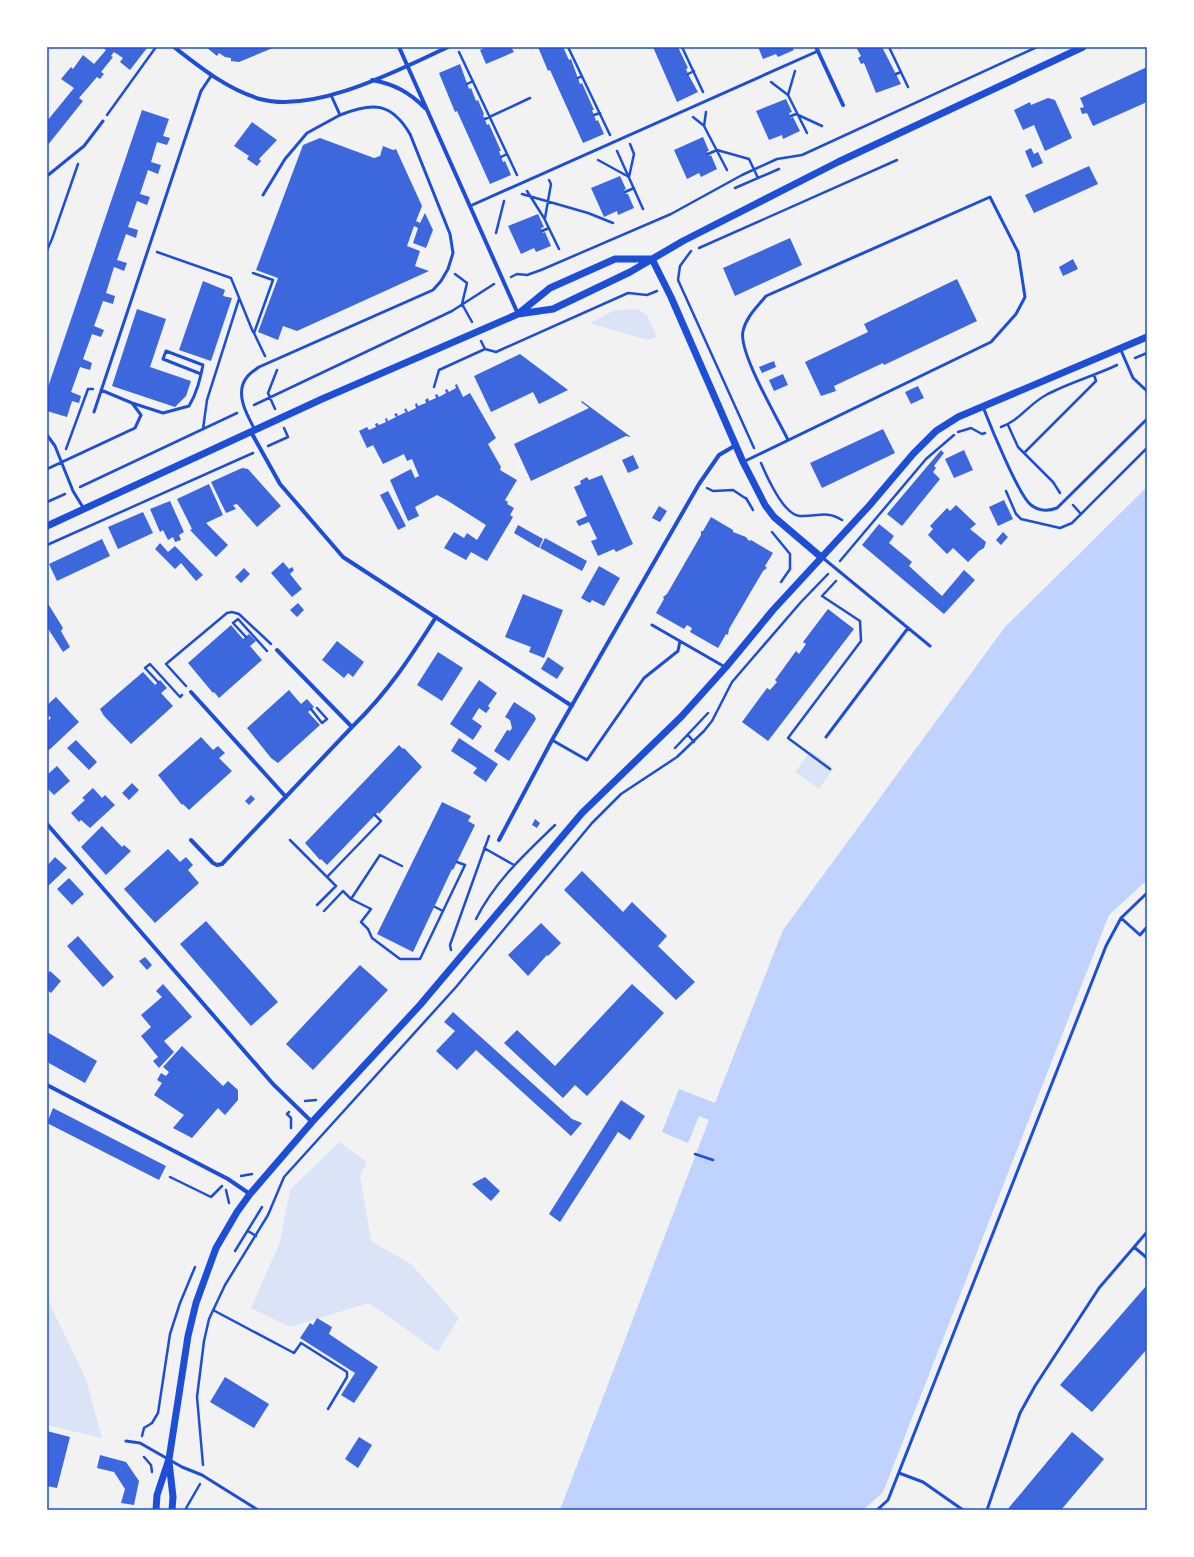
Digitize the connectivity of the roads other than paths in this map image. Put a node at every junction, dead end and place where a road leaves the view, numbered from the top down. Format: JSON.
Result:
{"nodes":[{"id":1,"x":174,"y":47,"type":"edge"},
{"id":2,"x":399,"y":47,"type":"edge"},
{"id":3,"x":448,"y":47,"type":"edge"},
{"id":4,"x":1083,"y":47,"type":"edge"},
{"id":5,"x":817,"y":49,"type":"edge"},
{"id":6,"x":407,"y":66,"type":"junction"},
{"id":7,"x":211,"y":76,"type":"junction"},
{"id":8,"x":372,"y":80,"type":"junction"},
{"id":9,"x":331,"y":95,"type":"junction"},
{"id":10,"x":843,"y":105,"type":"dead end"},
{"id":11,"x":427,"y":109,"type":"junction"},
{"id":12,"x":340,"y":115,"type":"junction"},
{"id":13,"x":103,"y":121,"type":"road end"},
{"id":14,"x":47,"y":176,"type":"edge"},
{"id":15,"x":263,"y":195,"type":"dead end"},
{"id":16,"x":470,"y":206,"type":"junction"},
{"id":17,"x":652,"y":259,"type":"junction"},
{"id":18,"x":518,"y":314,"type":"junction"},
{"id":19,"x":1147,"y":337,"type":"edge"},
{"id":20,"x":1120,"y":348,"type":"junction"},
{"id":21,"x":201,"y":374,"type":"junction"},
{"id":22,"x":101,"y":390,"type":"junction"},
{"id":23,"x":1147,"y":391,"type":"edge"},
{"id":24,"x":132,"y":403,"type":"junction"},
{"id":25,"x":982,"y":406,"type":"junction"},
{"id":26,"x":94,"y":412,"type":"dead end"},
{"id":27,"x":1147,"y":419,"type":"edge"},
{"id":28,"x":253,"y":431,"type":"junction"},
{"id":29,"x":47,"y":435,"type":"edge"},
{"id":30,"x":788,"y":440,"type":"junction"},
{"id":31,"x":736,"y":445,"type":"junction"},
{"id":32,"x":62,"y":462,"type":"junction"},
{"id":33,"x":743,"y":462,"type":"junction"},
{"id":34,"x":47,"y":469,"type":"edge"},
{"id":35,"x":84,"y":509,"type":"junction"},
{"id":36,"x":47,"y":526,"type":"edge"},
{"id":37,"x":821,"y":556,"type":"junction"},
{"id":38,"x":436,"y":617,"type":"junction"},
{"id":39,"x":652,"y":625,"type":"dead end"},
{"id":40,"x":908,"y":628,"type":"junction"},
{"id":41,"x":680,"y":641,"type":"junction"},
{"id":42,"x":930,"y":646,"type":"dead end"},
{"id":43,"x":276,"y":649,"type":"road end"},
{"id":44,"x":726,"y":668,"type":"junction"},
{"id":45,"x":190,"y":691,"type":"road end"},
{"id":46,"x":572,"y":706,"type":"junction"},
{"id":47,"x":352,"y":727,"type":"junction"},
{"id":48,"x":826,"y":737,"type":"dead end"},
{"id":49,"x":552,"y":740,"type":"junction"},
{"id":50,"x":286,"y":797,"type":"junction"},
{"id":51,"x":47,"y":824,"type":"edge"},
{"id":52,"x":191,"y":840,"type":"dead end"},
{"id":53,"x":499,"y":840,"type":"dead end"},
{"id":54,"x":1147,"y":893,"type":"edge"},
{"id":55,"x":1121,"y":918,"type":"junction"},
{"id":56,"x":1147,"y":927,"type":"edge"},
{"id":57,"x":47,"y":1085,"type":"edge"},
{"id":58,"x":312,"y":1122,"type":"junction"},
{"id":59,"x":250,"y":1194,"type":"junction"},
{"id":60,"x":1147,"y":1232,"type":"edge"},
{"id":61,"x":1134,"y":1247,"type":"junction"},
{"id":62,"x":1147,"y":1258,"type":"edge"},
{"id":63,"x":126,"y":1441,"type":"dead end"},
{"id":64,"x":169,"y":1459,"type":"junction"},
{"id":65,"x":899,"y":1473,"type":"junction"},
{"id":66,"x":156,"y":1510,"type":"edge"},
{"id":67,"x":172,"y":1510,"type":"edge"},
{"id":68,"x":258,"y":1510,"type":"edge"},
{"id":69,"x":877,"y":1510,"type":"edge"},
{"id":70,"x":963,"y":1510,"type":"edge"},
{"id":71,"x":987,"y":1510,"type":"edge"}],
"edges":[{"from":1,"to":7,"type":"street"},
{"from":2,"to":6,"type":"street"},
{"from":3,"to":6,"type":"street"},
{"from":4,"to":17,"type":"street"},
{"from":5,"to":10,"type":"street"},
{"from":5,"to":16,"type":"lane"},
{"from":6,"to":8,"type":"street"},
{"from":6,"to":11,"type":"street"},
{"from":7,"to":9,"type":"street"},
{"from":7,"to":22,"type":"lane"},
{"from":8,"to":9,"type":"street"},
{"from":8,"to":11,"type":"street"},
{"from":9,"to":12,"type":"lane"},
{"from":11,"to":16,"type":"street"},
{"from":12,"to":15,"type":"lane"},
{"from":12,"to":28,"type":"lane"},
{"from":13,"to":14,"type":"lane"},
{"from":16,"to":18,"type":"street"},
{"from":17,"to":18,"type":"street"},
{"from":17,"to":18,"type":"street"},
{"from":17,"to":31,"type":"street"},
{"from":18,"to":28,"type":"street"},
{"from":19,"to":20,"type":"street"},
{"from":20,"to":23,"type":"lane"},
{"from":20,"to":25,"type":"street"},
{"from":21,"to":21,"type":"lane"},
{"from":21,"to":24,"type":"lane"},
{"from":22,"to":24,"type":"lane"},
{"from":22,"to":26,"type":"lane"},
{"from":24,"to":32,"type":"lane"},
{"from":25,"to":27,"type":"lane"},
{"from":25,"to":37,"type":"street"},
{"from":28,"to":35,"type":"street"},
{"from":28,"to":38,"type":"street"},
{"from":29,"to":32,"type":"lane"},
{"from":30,"to":30,"type":"lane"},
{"from":30,"to":33,"type":"lane"},
{"from":31,"to":33,"type":"street"},
{"from":31,"to":46,"type":"street"},
{"from":32,"to":34,"type":"lane"},
{"from":32,"to":35,"type":"lane"},
{"from":33,"to":37,"type":"street"},
{"from":35,"to":36,"type":"street"},
{"from":37,"to":40,"type":"lane"},
{"from":37,"to":44,"type":"street"},
{"from":38,"to":46,"type":"street"},
{"from":38,"to":47,"type":"street"},
{"from":39,"to":41,"type":"lane"},
{"from":40,"to":42,"type":"lane"},
{"from":40,"to":48,"type":"lane"},
{"from":41,"to":44,"type":"lane"},
{"from":41,"to":49,"type":"lane"},
{"from":43,"to":47,"type":"street"},
{"from":44,"to":58,"type":"street"},
{"from":45,"to":50,"type":"street"},
{"from":46,"to":49,"type":"street"},
{"from":47,"to":50,"type":"street"},
{"from":49,"to":53,"type":"street"},
{"from":50,"to":52,"type":"street"},
{"from":51,"to":58,"type":"street"},
{"from":54,"to":55,"type":"lane"},
{"from":55,"to":56,"type":"lane"},
{"from":55,"to":65,"type":"lane"},
{"from":57,"to":59,"type":"street"},
{"from":58,"to":59,"type":"street"},
{"from":59,"to":64,"type":"street"},
{"from":60,"to":61,"type":"lane"},
{"from":61,"to":62,"type":"lane"},
{"from":61,"to":71,"type":"lane"},
{"from":63,"to":64,"type":"lane"},
{"from":64,"to":66,"type":"street"},
{"from":64,"to":67,"type":"street"},
{"from":64,"to":68,"type":"lane"},
{"from":65,"to":69,"type":"lane"},
{"from":65,"to":70,"type":"lane"}]}
